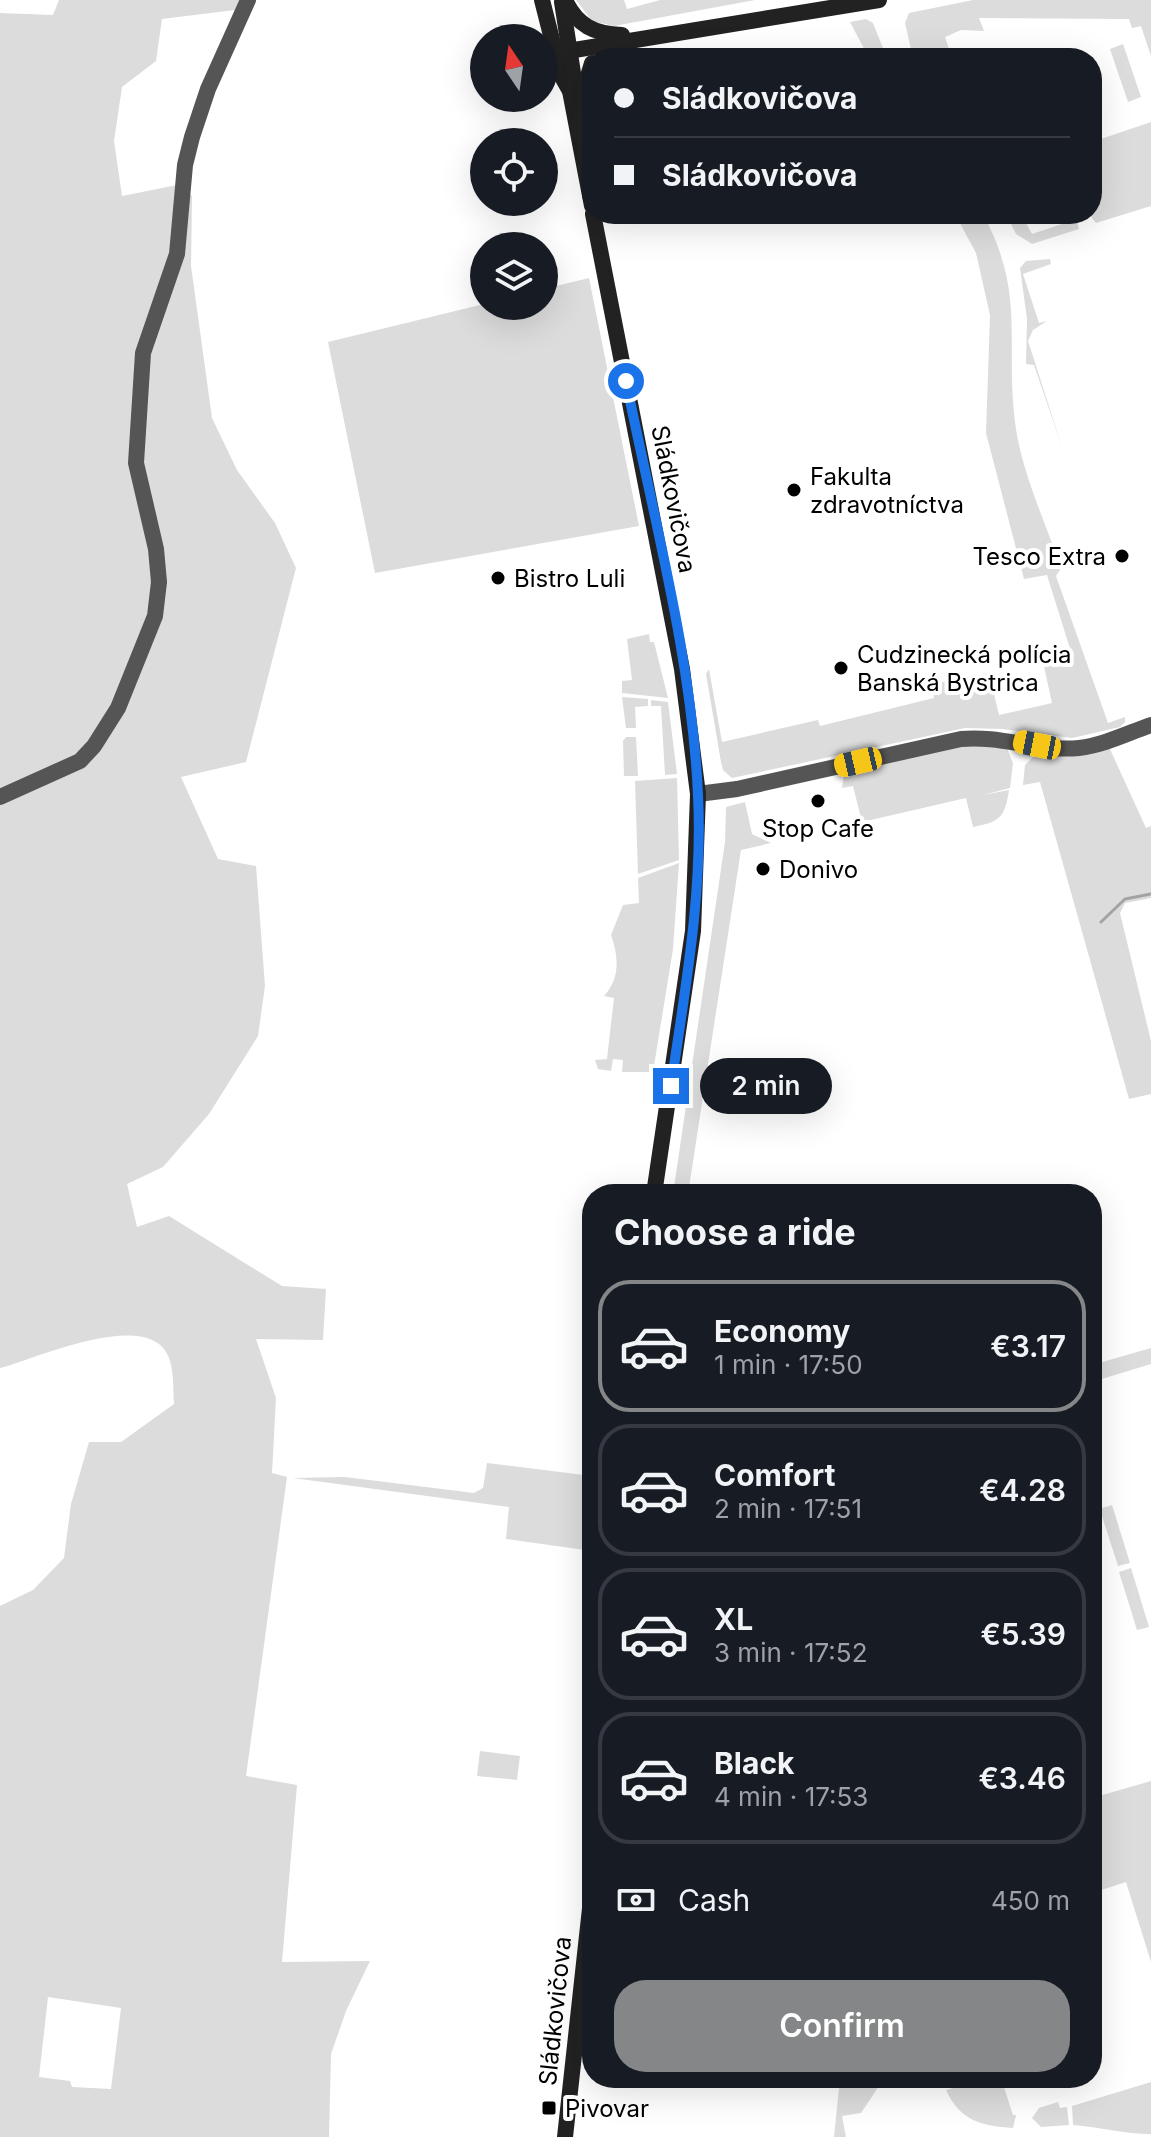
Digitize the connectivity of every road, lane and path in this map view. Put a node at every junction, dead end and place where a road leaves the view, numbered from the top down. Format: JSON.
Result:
{"nodes":[{"id":1,"x":248,"y":0,"type":"edge"},
{"id":2,"x":542,"y":0,"type":"edge"},
{"id":3,"x":563,"y":0,"type":"edge"},
{"id":4,"x":879,"y":0,"type":"edge"},
{"id":5,"x":648,"y":36,"type":"junction"},
{"id":6,"x":619,"y":42,"type":"junction"},
{"id":7,"x":585,"y":48,"type":"edge"},
{"id":8,"x":610,"y":48,"type":"edge"},
{"id":9,"x":582,"y":49,"type":"edge"},
{"id":10,"x":563,"y":52,"type":"junction"},
{"id":11,"x":582,"y":95,"type":"edge"},
{"id":12,"x":575,"y":118,"type":"junction"},
{"id":13,"x":582,"y":154,"type":"edge"},
{"id":14,"x":595,"y":224,"type":"edge"},
{"id":15,"x":1151,"y":725,"type":"edge"},
{"id":16,"x":698,"y":794,"type":"junction"},
{"id":17,"x":0,"y":797,"type":"edge"},
{"id":18,"x":655,"y":1184,"type":"edge"},
{"id":19,"x":582,"y":1981,"type":"edge"},
{"id":20,"x":565,"y":2137,"type":"edge"}],
"edges":[{"from":1,"to":17,"type":"street"},
{"from":2,"to":10,"type":"main road"},
{"from":3,"to":5,"type":"main road"},
{"from":3,"to":10,"type":"main road"},
{"from":4,"to":5,"type":"main road"},
{"from":5,"to":6,"type":"main road"},
{"from":6,"to":7,"type":"main road"},
{"from":6,"to":8,"type":"main road"},
{"from":9,"to":10,"type":"main road"},
{"from":10,"to":12,"type":"main road"},
{"from":11,"to":12,"type":"main road"},
{"from":12,"to":13,"type":"main road"},
{"from":14,"to":16,"type":"main road","name":"Sládkovičova"},
{"from":15,"to":16,"type":"street"},
{"from":16,"to":18,"type":"main road","name":"Sládkovičova"},
{"from":19,"to":20,"type":"main road","name":"Sládkovičova"}]}
